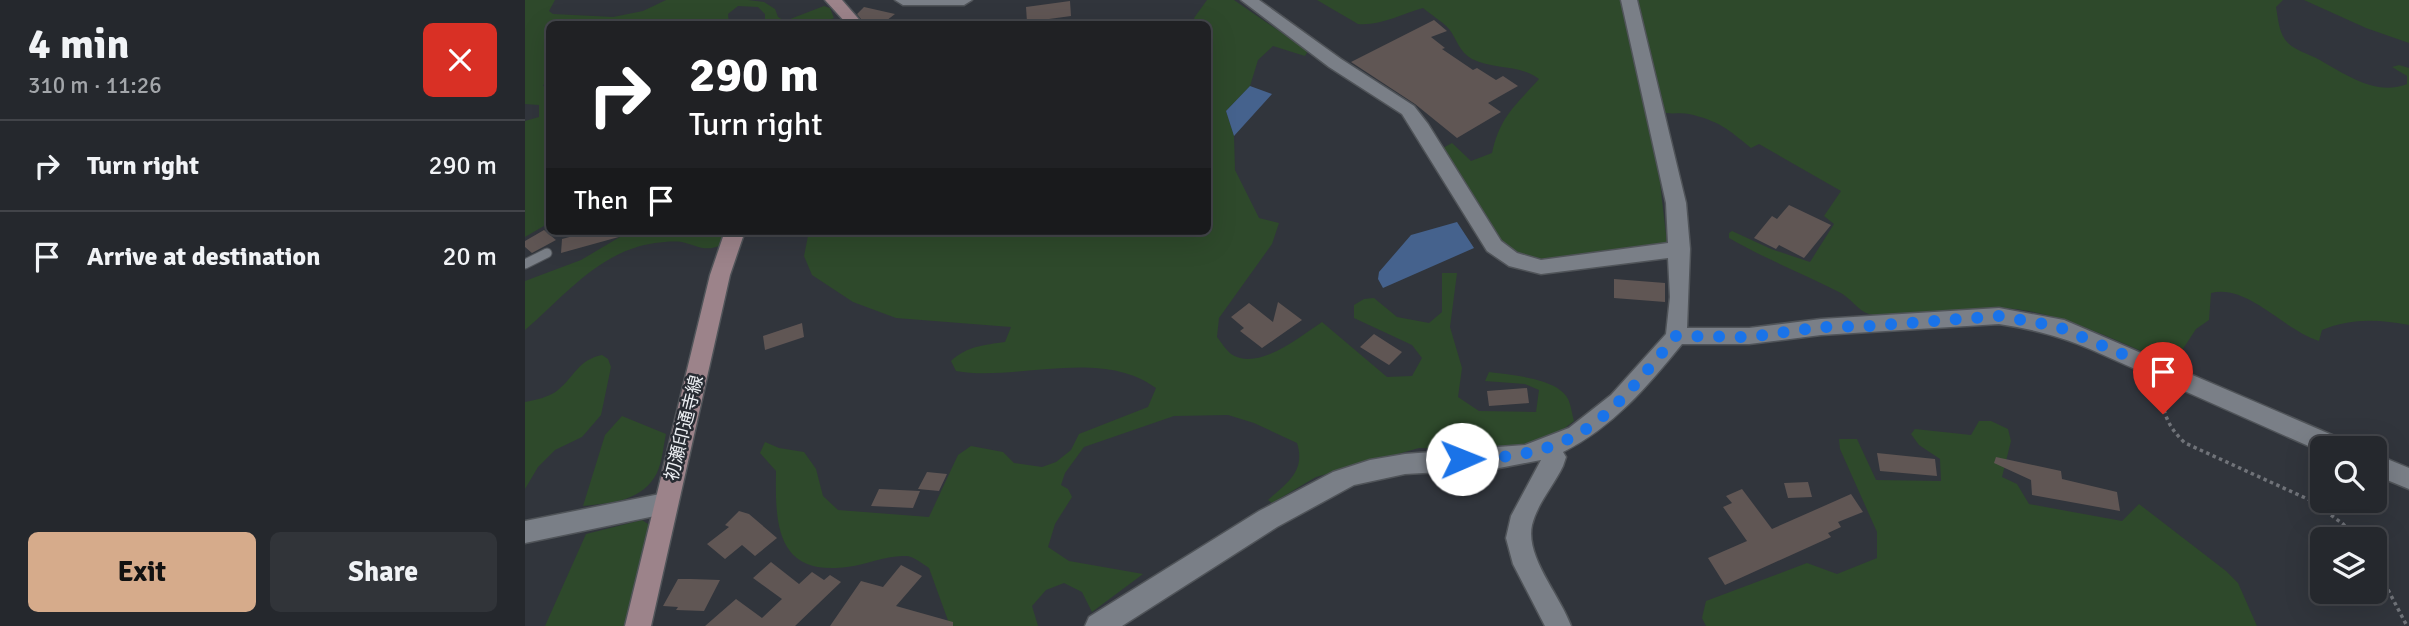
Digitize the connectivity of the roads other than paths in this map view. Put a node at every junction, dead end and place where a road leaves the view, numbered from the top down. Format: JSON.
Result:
{"nodes":[{"id":1,"x":833,"y":0,"type":"edge"},
{"id":2,"x":903,"y":0,"type":"edge"},
{"id":3,"x":964,"y":0,"type":"edge"},
{"id":4,"x":1249,"y":0,"type":"edge"},
{"id":5,"x":1629,"y":0,"type":"edge"},
{"id":6,"x":852,"y":21,"type":"edge"},
{"id":7,"x":734,"y":235,"type":"edge"},
{"id":8,"x":1680,"y":249,"type":"junction"},
{"id":9,"x":547,"y":253,"type":"dead end"},
{"id":10,"x":525,"y":264,"type":"edge"},
{"id":11,"x":1676,"y":336,"type":"junction"},
{"id":12,"x":2311,"y":436,"type":"edge"},
{"id":13,"x":1549,"y":449,"type":"junction"},
{"id":14,"x":2387,"y":469,"type":"edge"},
{"id":15,"x":2409,"y":479,"type":"edge"},
{"id":16,"x":665,"y":504,"type":"junction"},
{"id":17,"x":525,"y":532,"type":"edge"},
{"id":18,"x":638,"y":626,"type":"edge"},
{"id":19,"x":1098,"y":626,"type":"edge"},
{"id":20,"x":1558,"y":626,"type":"edge"}],
"edges":[{"from":1,"to":6,"type":"main road"},
{"from":2,"to":3,"type":"street"},
{"from":4,"to":8,"type":"street"},
{"from":5,"to":8,"type":"street"},
{"from":7,"to":16,"type":"main road","name":"初瀬印通寺線"},
{"from":8,"to":11,"type":"street"},
{"from":9,"to":10,"type":"lane"},
{"from":11,"to":12,"type":"street"},
{"from":11,"to":13,"type":"street"},
{"from":13,"to":19,"type":"street"},
{"from":13,"to":20,"type":"street"},
{"from":14,"to":15,"type":"street"},
{"from":16,"to":17,"type":"street"},
{"from":16,"to":18,"type":"main road","name":"初瀬印通寺線"}]}
